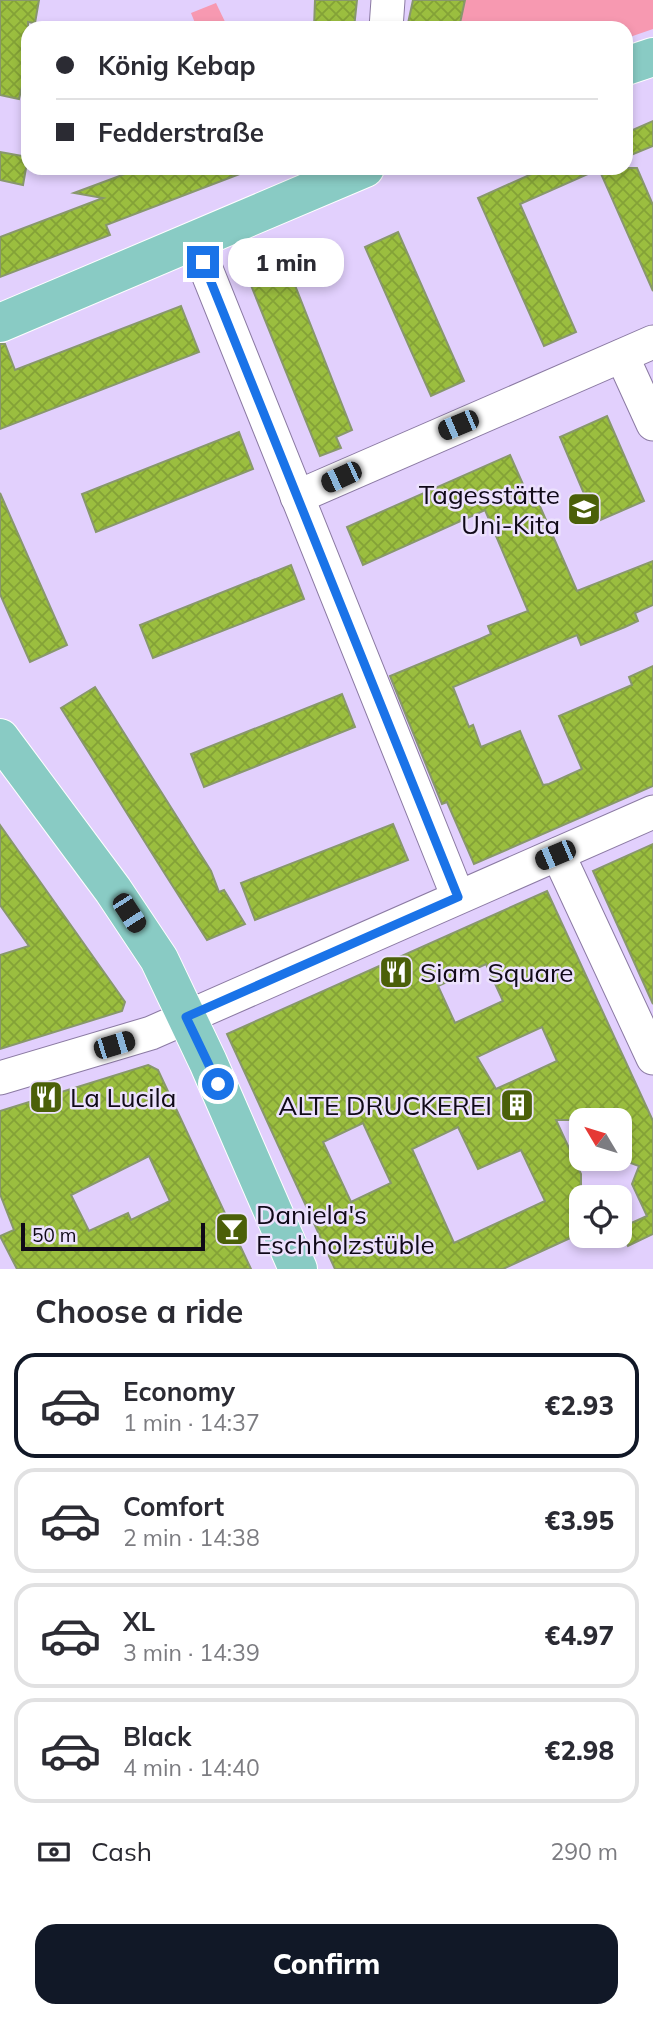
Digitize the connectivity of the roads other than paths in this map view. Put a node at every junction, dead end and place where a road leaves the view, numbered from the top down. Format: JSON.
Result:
{"nodes":[{"id":1,"x":388,"y":0,"type":"edge"},
{"id":2,"x":386,"y":21,"type":"edge"},
{"id":3,"x":653,"y":57,"type":"edge"},
{"id":4,"x":633,"y":64,"type":"edge"},
{"id":5,"x":348,"y":175,"type":"edge"},
{"id":6,"x":194,"y":239,"type":"junction"},
{"id":7,"x":2,"y":320,"type":"edge"},
{"id":8,"x":653,"y":342,"type":"edge"},
{"id":9,"x":622,"y":356,"type":"junction"},
{"id":10,"x":653,"y":424,"type":"edge"},
{"id":11,"x":297,"y":497,"type":"junction"},
{"id":12,"x":0,"y":737,"type":"edge"},
{"id":13,"x":653,"y":812,"type":"edge"},
{"id":14,"x":558,"y":854,"type":"junction"},
{"id":15,"x":458,"y":897,"type":"junction"},
{"id":16,"x":186,"y":1017,"type":"junction"},
{"id":17,"x":653,"y":1058,"type":"edge"},
{"id":18,"x":0,"y":1078,"type":"edge"},
{"id":19,"x":298,"y":1269,"type":"edge"}],
"edges":[{"from":1,"to":2,"type":"street"},
{"from":3,"to":4,"type":"main road"},
{"from":5,"to":6,"type":"main road"},
{"from":6,"to":7,"type":"main road"},
{"from":6,"to":11,"type":"street"},
{"from":8,"to":9,"type":"street"},
{"from":9,"to":10,"type":"street"},
{"from":9,"to":11,"type":"street"},
{"from":11,"to":15,"type":"street"},
{"from":12,"to":16,"type":"main road"},
{"from":13,"to":14,"type":"street"},
{"from":14,"to":15,"type":"street"},
{"from":14,"to":17,"type":"street"},
{"from":15,"to":16,"type":"street"},
{"from":16,"to":18,"type":"street"},
{"from":16,"to":19,"type":"main road"}]}
